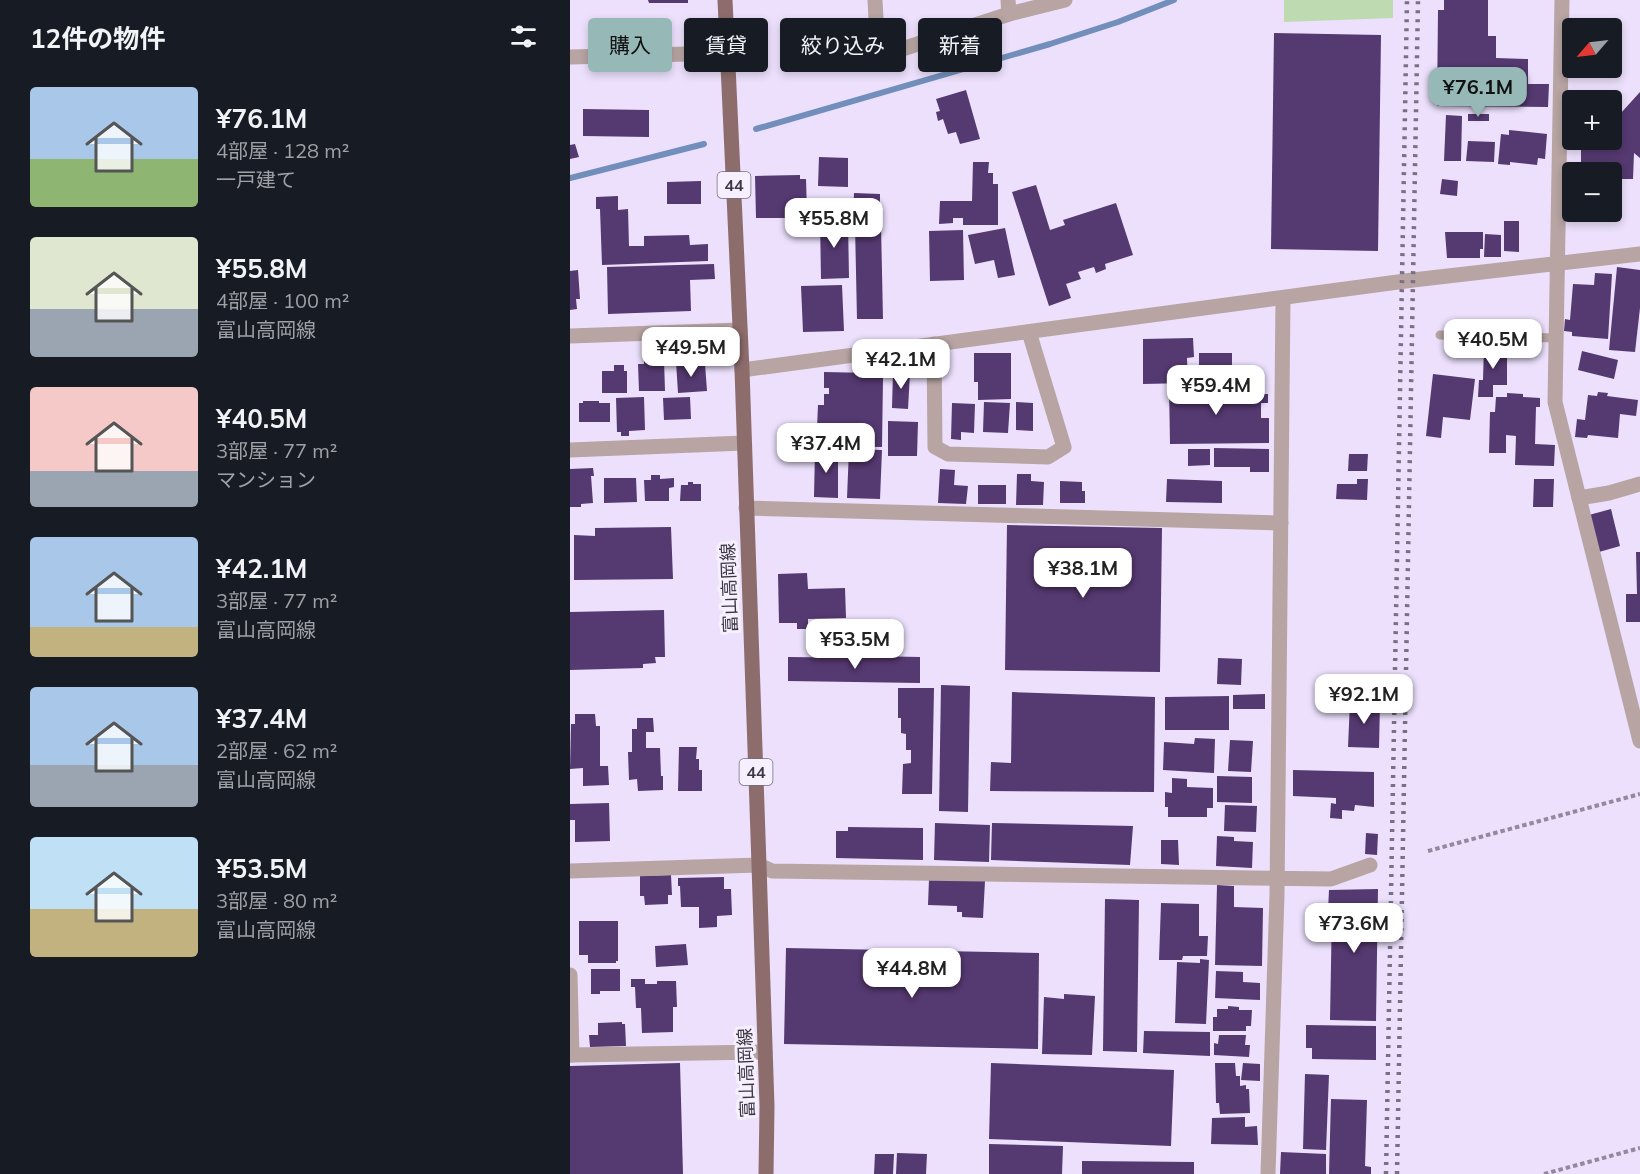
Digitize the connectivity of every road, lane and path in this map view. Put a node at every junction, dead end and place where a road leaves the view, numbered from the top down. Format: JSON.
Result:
{"nodes":[{"id":1,"x":725,"y":0,"type":"edge"},
{"id":2,"x":875,"y":0,"type":"edge"},
{"id":3,"x":1065,"y":0,"type":"edge"},
{"id":4,"x":1562,"y":0,"type":"edge"},
{"id":5,"x":1008,"y":7,"type":"edge"},
{"id":6,"x":725,"y":18,"type":"edge"},
{"id":7,"x":684,"y":54,"type":"edge"},
{"id":8,"x":570,"y":57,"type":"edge"},
{"id":9,"x":727,"y":72,"type":"edge"},
{"id":10,"x":1640,"y":254,"type":"edge"},
{"id":11,"x":1558,"y":264,"type":"junction"},
{"id":12,"x":1283,"y":298,"type":"junction"},
{"id":13,"x":740,"y":330,"type":"junction"},
{"id":14,"x":1029,"y":332,"type":"junction"},
{"id":15,"x":1440,"y":335,"type":"dead end"},
{"id":16,"x":570,"y":336,"type":"edge"},
{"id":17,"x":1556,"y":338,"type":"junction"},
{"id":18,"x":934,"y":344,"type":"junction"},
{"id":19,"x":742,"y":369,"type":"junction"},
{"id":20,"x":744,"y":443,"type":"junction"},
{"id":21,"x":570,"y":450,"type":"edge"},
{"id":22,"x":1640,"y":484,"type":"edge"},
{"id":23,"x":1579,"y":498,"type":"junction"},
{"id":24,"x":746,"y":508,"type":"junction"},
{"id":25,"x":1281,"y":523,"type":"junction"},
{"id":26,"x":1640,"y":741,"type":"edge"},
{"id":27,"x":1640,"y":794,"type":"edge"},
{"id":28,"x":1428,"y":851,"type":"dead end"},
{"id":29,"x":759,"y":865,"type":"junction"},
{"id":30,"x":1371,"y":865,"type":"dead end"},
{"id":31,"x":570,"y":872,"type":"edge"},
{"id":32,"x":1277,"y":878,"type":"junction"},
{"id":33,"x":570,"y":975,"type":"edge"},
{"id":34,"x":765,"y":1052,"type":"junction"},
{"id":35,"x":571,"y":1055,"type":"edge"},
{"id":36,"x":1640,"y":1148,"type":"edge"},
{"id":37,"x":766,"y":1174,"type":"edge"},
{"id":38,"x":1268,"y":1174,"type":"edge"},
{"id":39,"x":1544,"y":1174,"type":"edge"}],
"edges":[{"from":1,"to":6,"type":"main road","name":"富山高岡線","number":"44"},
{"from":2,"to":5,"type":"street"},
{"from":3,"to":5,"type":"street"},
{"from":4,"to":11,"type":"street"},
{"from":7,"to":8,"type":"street"},
{"from":9,"to":13,"type":"main road","name":"富山高岡線","number":"44"},
{"from":10,"to":11,"type":"street"},
{"from":11,"to":12,"type":"street"},
{"from":11,"to":17,"type":"street"},
{"from":12,"to":14,"type":"street"},
{"from":12,"to":25,"type":"street"},
{"from":13,"to":16,"type":"street"},
{"from":13,"to":19,"type":"main road","name":"富山高岡線","number":"44"},
{"from":14,"to":18,"type":"street"},
{"from":14,"to":18,"type":"street"},
{"from":15,"to":17,"type":"lane"},
{"from":17,"to":23,"type":"street"},
{"from":18,"to":19,"type":"street"},
{"from":19,"to":20,"type":"main road","name":"富山高岡線","number":"44"},
{"from":20,"to":21,"type":"street"},
{"from":20,"to":24,"type":"main road","name":"富山高岡線","number":"44"},
{"from":22,"to":23,"type":"street"},
{"from":23,"to":26,"type":"street"},
{"from":24,"to":25,"type":"street"},
{"from":24,"to":29,"type":"main road","name":"富山高岡線","number":"44"},
{"from":25,"to":32,"type":"street"},
{"from":27,"to":28,"type":"path"},
{"from":29,"to":31,"type":"street"},
{"from":29,"to":32,"type":"street"},
{"from":29,"to":34,"type":"main road","name":"富山高岡線","number":"44"},
{"from":30,"to":32,"type":"street"},
{"from":32,"to":38,"type":"street"},
{"from":33,"to":35,"type":"street"},
{"from":34,"to":35,"type":"street"},
{"from":34,"to":37,"type":"main road","name":"富山高岡線","number":"44"},
{"from":36,"to":39,"type":"path"}]}
